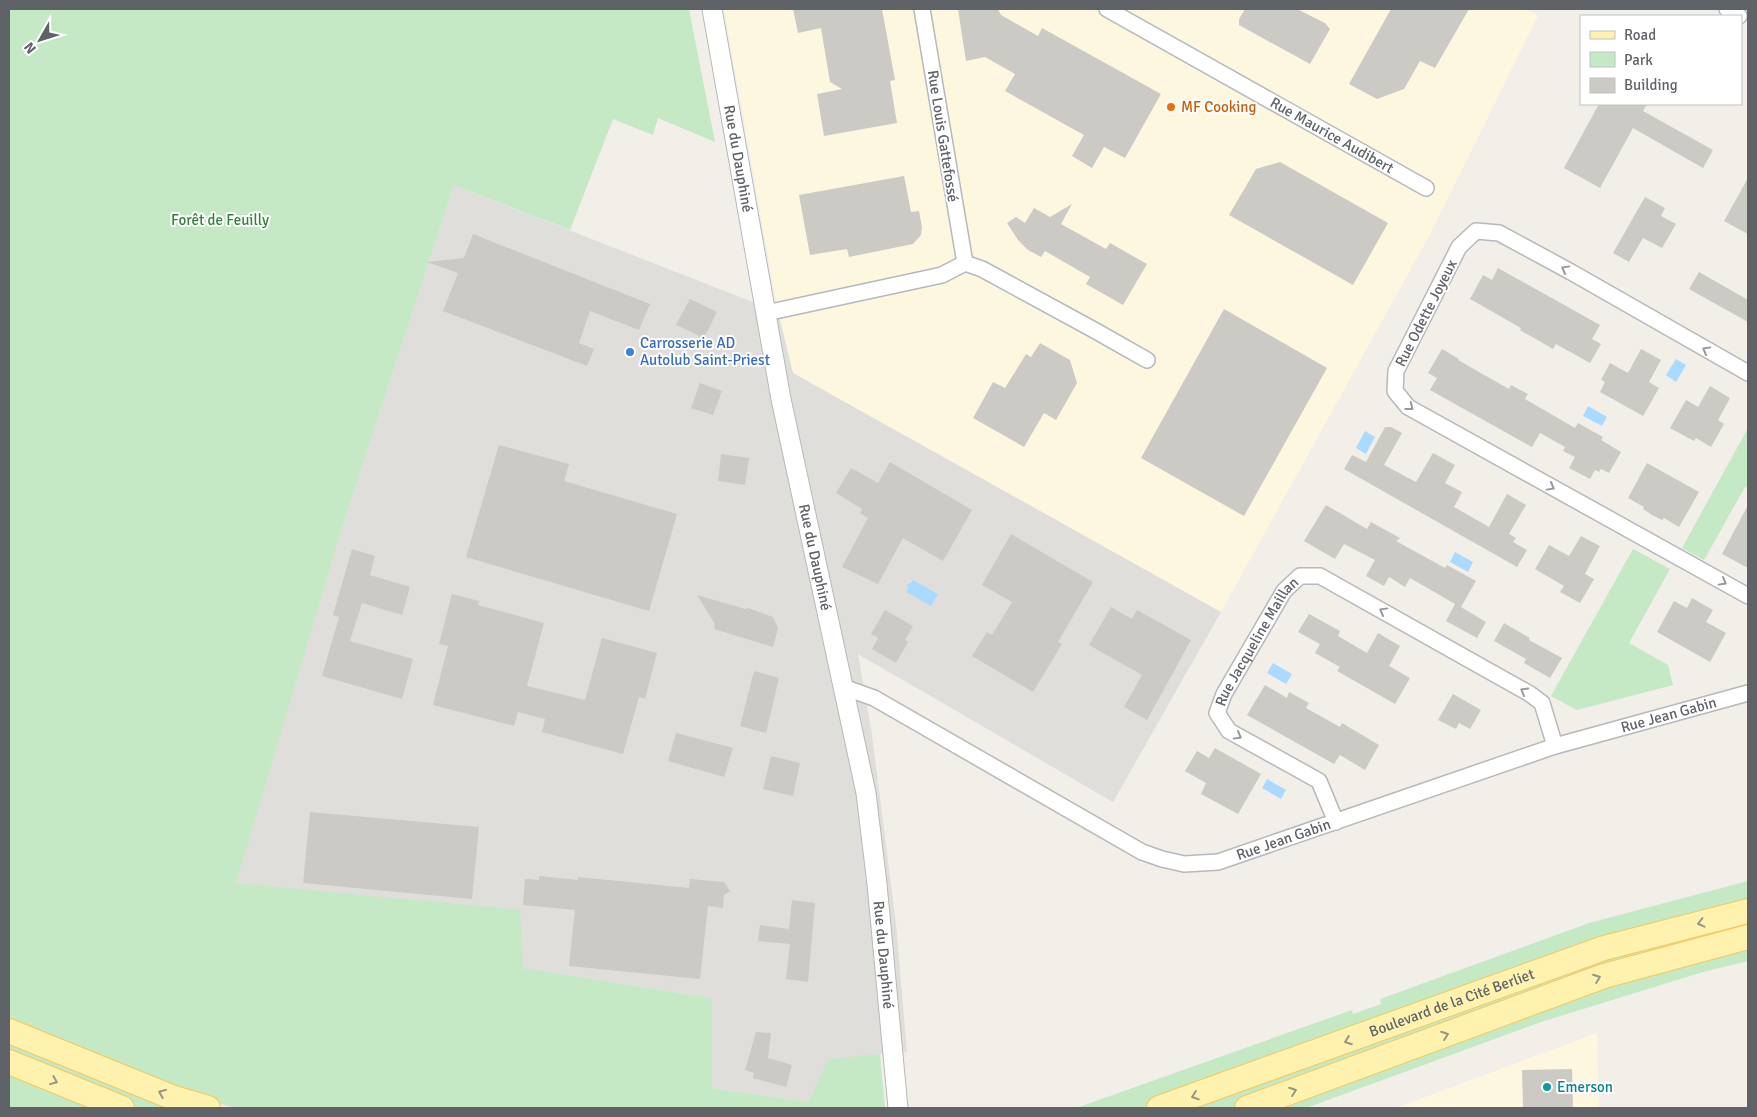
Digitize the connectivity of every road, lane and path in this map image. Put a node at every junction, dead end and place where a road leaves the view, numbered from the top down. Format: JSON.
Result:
{"nodes":[{"id":1,"x":712,"y":9,"type":"edge"},
{"id":2,"x":922,"y":9,"type":"edge"},
{"id":3,"x":1107,"y":9,"type":"edge"},
{"id":4,"x":1426,"y":188,"type":"dead end"},
{"id":5,"x":964,"y":263,"type":"junction"},
{"id":6,"x":766,"y":313,"type":"junction"},
{"id":7,"x":1147,"y":360,"type":"dead end"},
{"id":8,"x":1748,"y":373,"type":"edge"},
{"id":9,"x":1748,"y":596,"type":"edge"},
{"id":10,"x":843,"y":687,"type":"junction"},
{"id":11,"x":1748,"y":693,"type":"edge"},
{"id":12,"x":1555,"y":746,"type":"junction"},
{"id":13,"x":1336,"y":822,"type":"junction"},
{"id":14,"x":1748,"y":911,"type":"edge"},
{"id":15,"x":1748,"y":938,"type":"edge"},
{"id":16,"x":9,"y":1031,"type":"edge"},
{"id":17,"x":9,"y":1062,"type":"edge"},
{"id":18,"x":122,"y":1108,"type":"edge"},
{"id":19,"x":208,"y":1108,"type":"edge"},
{"id":20,"x":898,"y":1108,"type":"edge"},
{"id":21,"x":1159,"y":1108,"type":"edge"},
{"id":22,"x":1247,"y":1108,"type":"edge"}],
"edges":[{"from":1,"to":6,"type":"street","name":"Rue du Dauphiné"},
{"from":2,"to":5,"type":"street","name":"Rue Louis Gattefossé"},
{"from":3,"to":4,"type":"street","name":"Rue Maurice Audibert"},
{"from":5,"to":6,"type":"street"},
{"from":5,"to":7,"type":"street"},
{"from":6,"to":10,"type":"street","name":"Rue du Dauphiné"},
{"from":8,"to":9,"type":"street","name":"Rue Odette Joyeux","one_way":true},
{"from":10,"to":13,"type":"street","name":"Rue Jean Gabin"},
{"from":10,"to":20,"type":"street","name":"Rue du Dauphiné"},
{"from":11,"to":12,"type":"street","name":"Rue Jean Gabin"},
{"from":12,"to":13,"type":"street","name":"Rue Jean Gabin"},
{"from":12,"to":13,"type":"street","name":"Rue Jacqueline Maillan","one_way":true},
{"from":14,"to":21,"type":"main road","name":"Boulevard de la Cité Berliet","one_way":true},
{"from":22,"to":15,"type":"main road","name":"Boulevard de la Cité Berliet","one_way":true},
{"from":19,"to":16,"type":"main road","one_way":true},
{"from":17,"to":18,"type":"main road","one_way":true}]}
